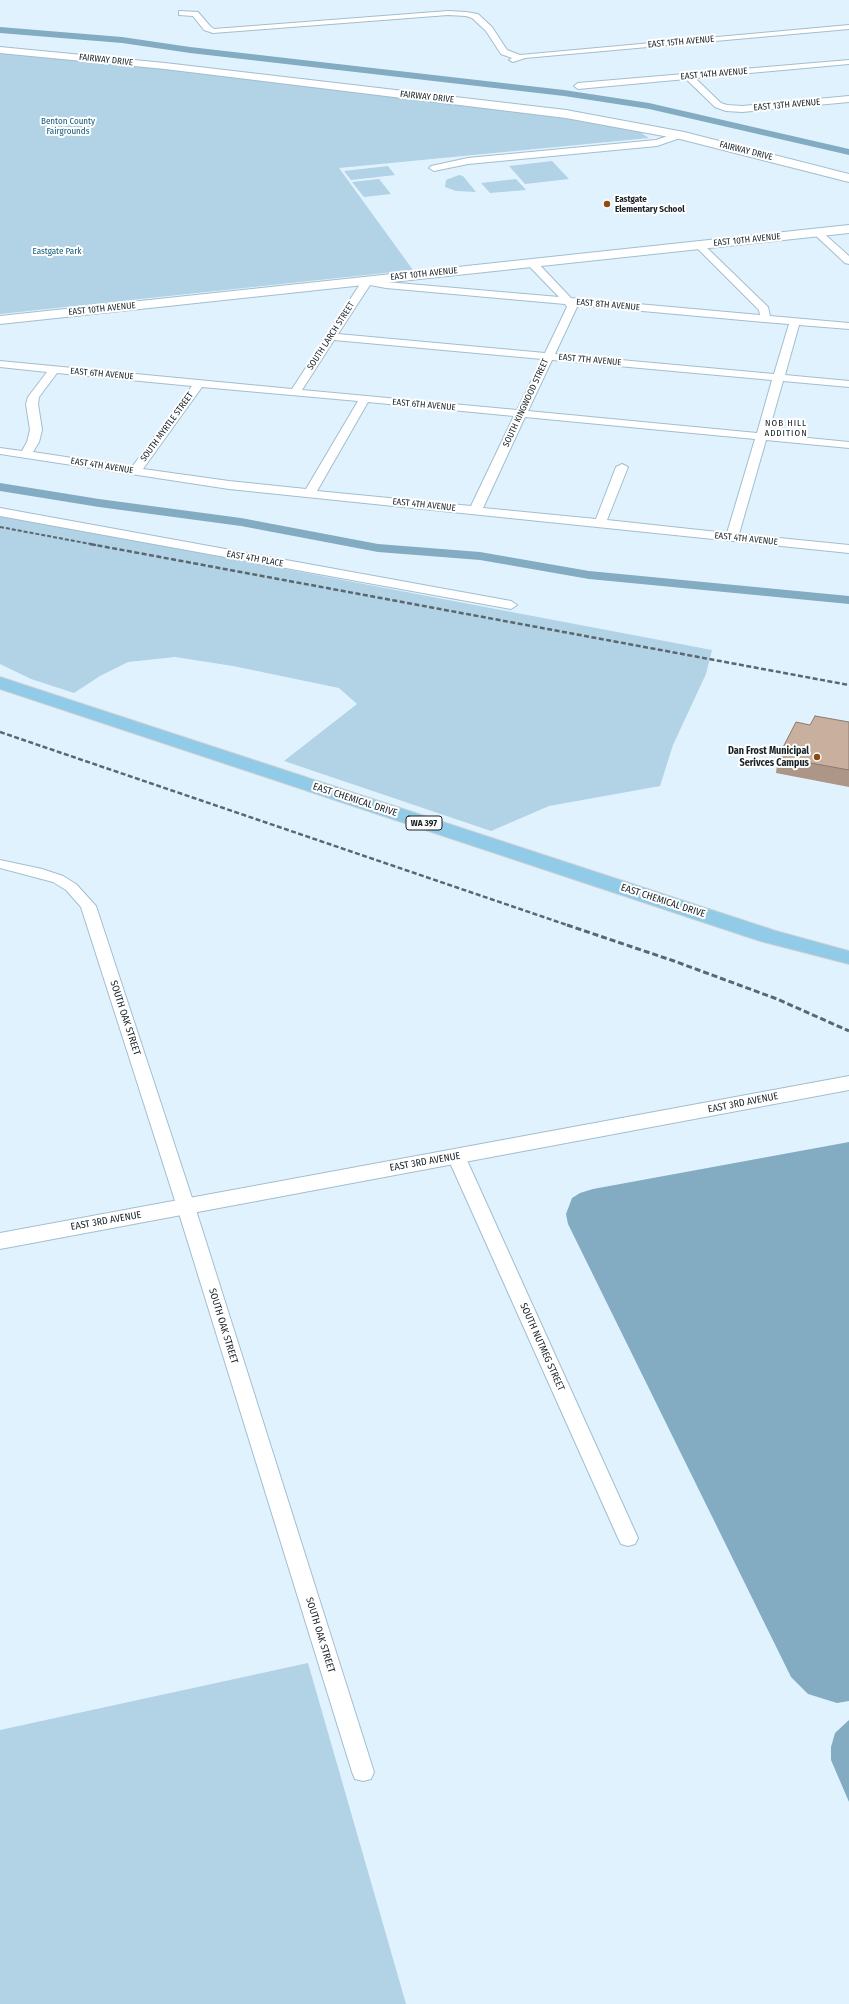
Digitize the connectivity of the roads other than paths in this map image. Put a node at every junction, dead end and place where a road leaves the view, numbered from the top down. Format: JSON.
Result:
{"nodes":[{"id":1,"x":182,"y":13,"type":"dead end"},
{"id":2,"x":849,"y":27,"type":"edge"},
{"id":3,"x":0,"y":50,"type":"edge"},
{"id":4,"x":849,"y":62,"type":"edge"},
{"id":5,"x":689,"y":77,"type":"junction"},
{"id":6,"x":578,"y":86,"type":"dead end"},
{"id":7,"x":849,"y":99,"type":"edge"},
{"id":8,"x":680,"y":135,"type":"junction"},
{"id":9,"x":434,"y":168,"type":"dead end"},
{"id":10,"x":849,"y":178,"type":"edge"},
{"id":11,"x":849,"y":229,"type":"edge"},
{"id":12,"x":817,"y":232,"type":"junction"},
{"id":13,"x":699,"y":245,"type":"junction"},
{"id":14,"x":849,"y":261,"type":"edge"},
{"id":15,"x":532,"y":263,"type":"junction"},
{"id":16,"x":367,"y":281,"type":"junction"},
{"id":17,"x":569,"y":302,"type":"junction"},
{"id":18,"x":764,"y":319,"type":"junction"},
{"id":19,"x":0,"y":320,"type":"edge"},
{"id":20,"x":795,"y":322,"type":"junction"},
{"id":21,"x":849,"y":326,"type":"edge"},
{"id":22,"x":331,"y":337,"type":"junction"},
{"id":23,"x":548,"y":356,"type":"junction"},
{"id":24,"x":0,"y":364,"type":"edge"},
{"id":25,"x":54,"y":369,"type":"junction"},
{"id":26,"x":779,"y":377,"type":"junction"},
{"id":27,"x":199,"y":383,"type":"junction"},
{"id":28,"x":849,"y":384,"type":"edge"},
{"id":29,"x":295,"y":392,"type":"junction"},
{"id":30,"x":365,"y":399,"type":"junction"},
{"id":31,"x":521,"y":414,"type":"junction"},
{"id":32,"x":761,"y":436,"type":"junction"},
{"id":33,"x":849,"y":445,"type":"edge"},
{"id":34,"x":0,"y":451,"type":"edge"},
{"id":35,"x":26,"y":454,"type":"junction"},
{"id":36,"x":622,"y":467,"type":"dead end"},
{"id":37,"x":135,"y":471,"type":"junction"},
{"id":38,"x":309,"y":494,"type":"junction"},
{"id":39,"x":475,"y":511,"type":"junction"},
{"id":40,"x":0,"y":512,"type":"edge"},
{"id":41,"x":600,"y":524,"type":"junction"},
{"id":42,"x":732,"y":537,"type":"junction"},
{"id":43,"x":849,"y":549,"type":"edge"},
{"id":44,"x":511,"y":606,"type":"dead end"},
{"id":45,"x":0,"y":683,"type":"edge"},
{"id":46,"x":0,"y":864,"type":"edge"},
{"id":47,"x":849,"y":958,"type":"edge"},
{"id":48,"x":849,"y":1083,"type":"edge"},
{"id":49,"x":456,"y":1156,"type":"junction"},
{"id":50,"x":186,"y":1206,"type":"junction"},
{"id":51,"x":0,"y":1240,"type":"edge"},
{"id":52,"x":628,"y":1538,"type":"dead end"},
{"id":53,"x":363,"y":1772,"type":"dead end"}],
"edges":[{"from":1,"to":2,"type":"street","name":"EAST 15TH AVENUE"},
{"from":3,"to":8,"type":"street","name":"FAIRWAY DRIVE"},
{"from":4,"to":5,"type":"street","name":"EAST 14TH AVENUE"},
{"from":5,"to":6,"type":"street","name":"EAST 14TH AVENUE"},
{"from":5,"to":7,"type":"street","name":"EAST 13TH AVENUE"},
{"from":8,"to":9,"type":"street"},
{"from":8,"to":10,"type":"street","name":"FAIRWAY DRIVE"},
{"from":11,"to":12,"type":"street","name":"EAST 10TH AVENUE"},
{"from":12,"to":13,"type":"street","name":"EAST 10TH AVENUE"},
{"from":12,"to":14,"type":"street"},
{"from":13,"to":15,"type":"street","name":"EAST 10TH AVENUE"},
{"from":13,"to":18,"type":"street"},
{"from":15,"to":16,"type":"street","name":"EAST 10TH AVENUE"},
{"from":15,"to":17,"type":"street"},
{"from":16,"to":17,"type":"street","name":"EAST 8TH AVENUE"},
{"from":16,"to":19,"type":"street","name":"EAST 10TH AVENUE"},
{"from":16,"to":22,"type":"street","name":"SOUTH LARCH STREET"},
{"from":17,"to":18,"type":"street","name":"EAST 8TH AVENUE"},
{"from":17,"to":23,"type":"street","name":"SOUTH KINGWOOD STREET"},
{"from":18,"to":20,"type":"street","name":"EAST 8TH AVENUE"},
{"from":20,"to":21,"type":"street","name":"EAST 8TH AVENUE"},
{"from":20,"to":26,"type":"street"},
{"from":22,"to":23,"type":"street","name":"EAST 7TH AVENUE"},
{"from":22,"to":29,"type":"street","name":"SOUTH LARCH STREET"},
{"from":23,"to":26,"type":"street","name":"EAST 7TH AVENUE"},
{"from":23,"to":31,"type":"street","name":"SOUTH KINGWOOD STREET"},
{"from":24,"to":25,"type":"street","name":"EAST 6TH AVENUE"},
{"from":25,"to":27,"type":"street","name":"EAST 6TH AVENUE"},
{"from":25,"to":35,"type":"street"},
{"from":26,"to":28,"type":"street","name":"EAST 7TH AVENUE"},
{"from":26,"to":32,"type":"street"},
{"from":27,"to":29,"type":"street","name":"EAST 6TH AVENUE"},
{"from":27,"to":37,"type":"street","name":"SOUTH MYRTLE STREET"},
{"from":29,"to":30,"type":"street","name":"EAST 6TH AVENUE"},
{"from":30,"to":31,"type":"street","name":"EAST 6TH AVENUE"},
{"from":30,"to":38,"type":"street"},
{"from":31,"to":32,"type":"street","name":"EAST 6TH AVENUE"},
{"from":31,"to":39,"type":"street","name":"SOUTH KINGWOOD STREET"},
{"from":32,"to":33,"type":"street","name":"EAST 6TH AVENUE"},
{"from":32,"to":42,"type":"street"},
{"from":34,"to":35,"type":"street","name":"EAST 4TH AVENUE"},
{"from":35,"to":37,"type":"street","name":"EAST 4TH AVENUE"},
{"from":36,"to":41,"type":"street"},
{"from":37,"to":38,"type":"street","name":"EAST 4TH AVENUE"},
{"from":38,"to":39,"type":"street","name":"EAST 4TH AVENUE"},
{"from":39,"to":41,"type":"street","name":"EAST 4TH AVENUE"},
{"from":40,"to":44,"type":"street","name":"EAST 4TH PLACE"},
{"from":41,"to":42,"type":"street","name":"EAST 4TH AVENUE"},
{"from":42,"to":43,"type":"street","name":"EAST 4TH AVENUE"},
{"from":45,"to":47,"type":"main road","name":"EAST CHEMICAL DRIVE","number":"WA 397"},
{"from":46,"to":50,"type":"street","name":"SOUTH OAK STREET"},
{"from":48,"to":49,"type":"street","name":"EAST 3RD AVENUE"},
{"from":49,"to":50,"type":"street","name":"EAST 3RD AVENUE"},
{"from":49,"to":52,"type":"street","name":"SOUTH NUTMEG STREET"},
{"from":50,"to":51,"type":"street","name":"EAST 3RD AVENUE"},
{"from":50,"to":53,"type":"street","name":"SOUTH OAK STREET"}]}
